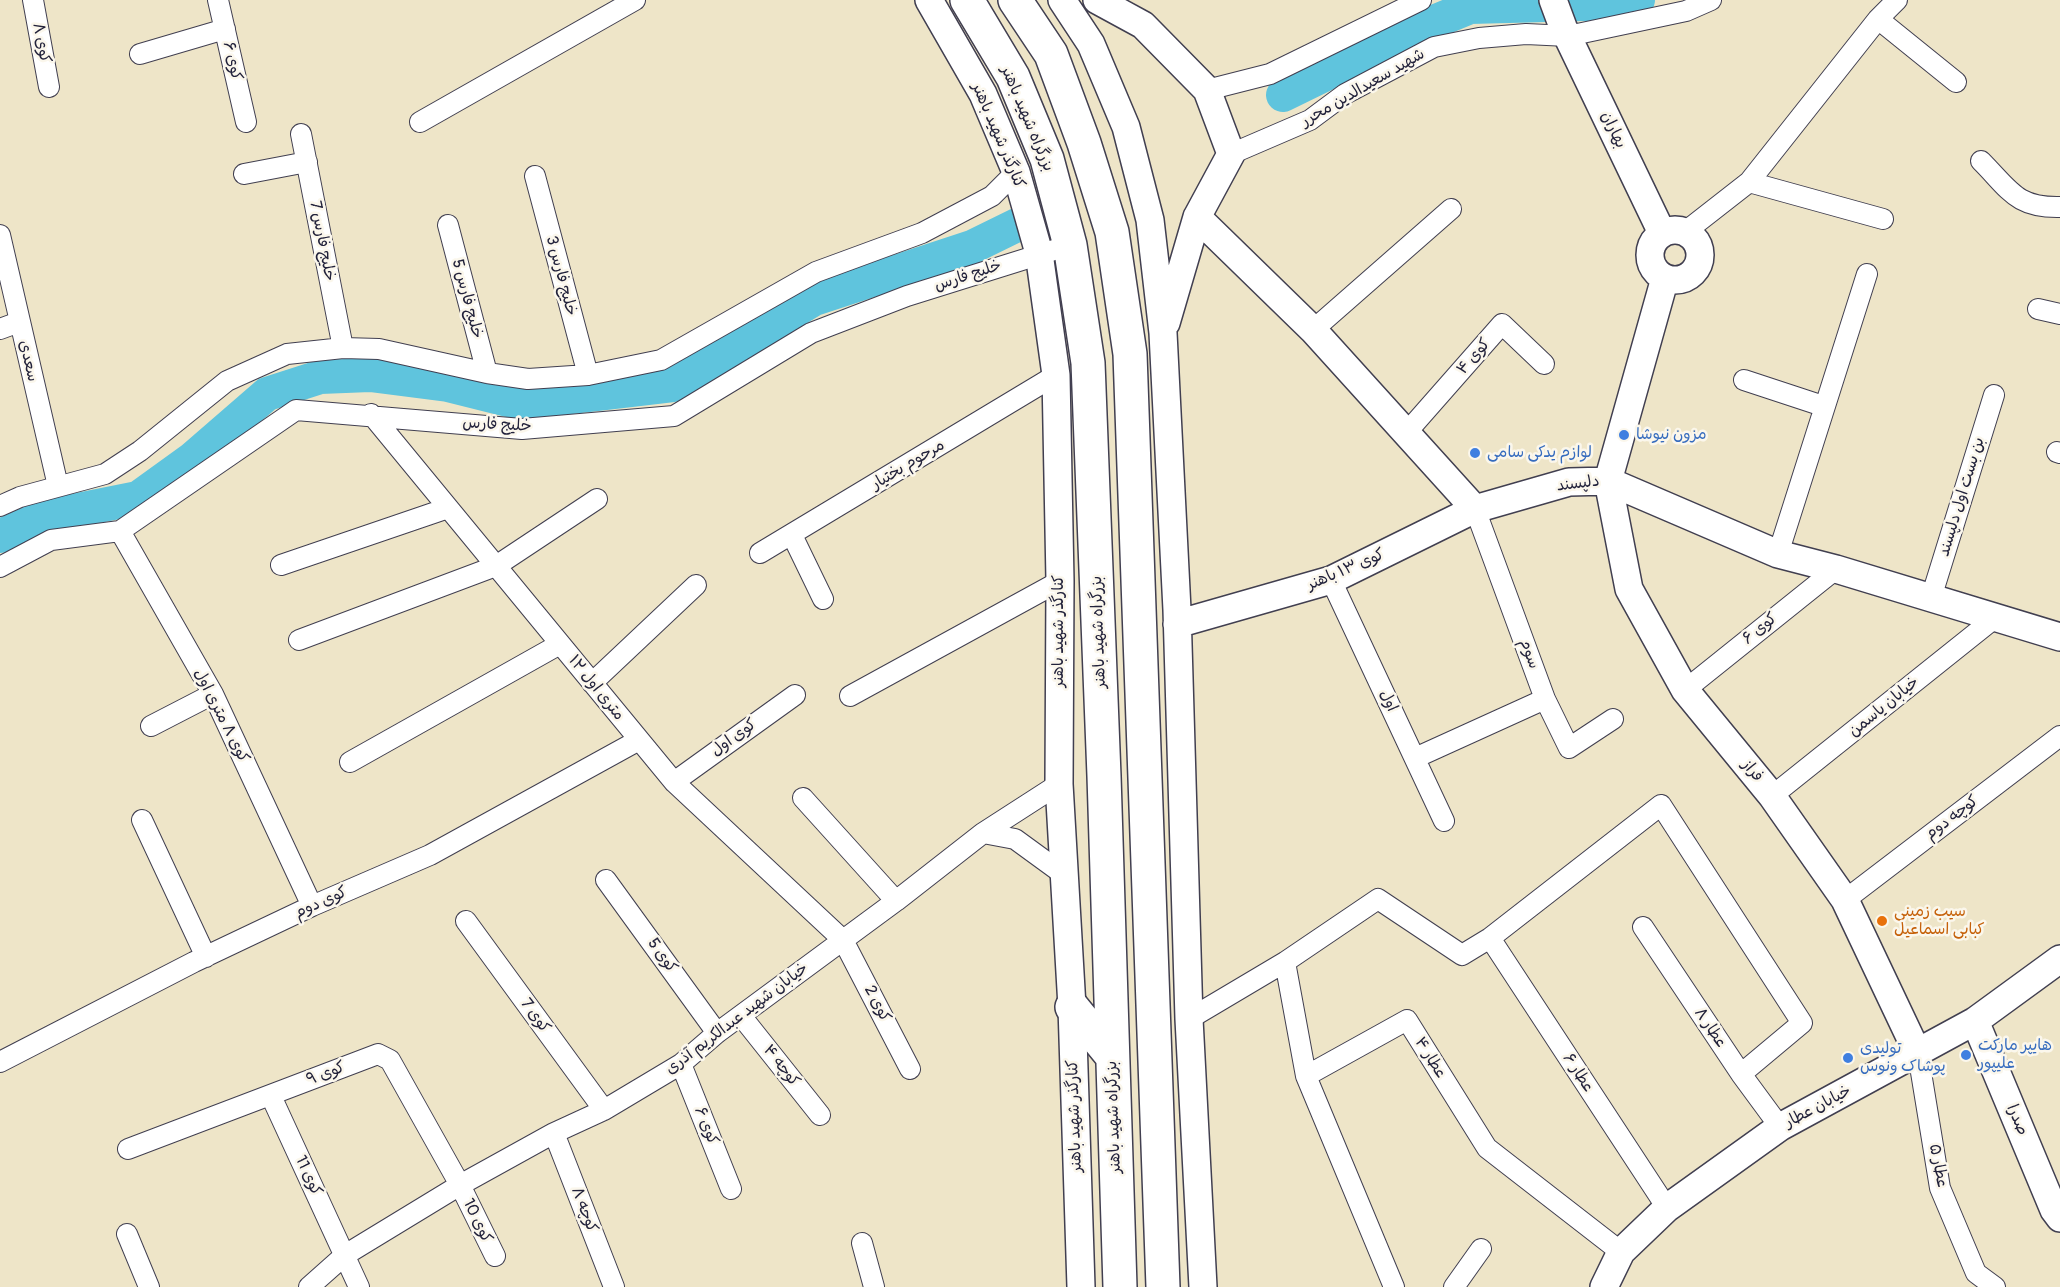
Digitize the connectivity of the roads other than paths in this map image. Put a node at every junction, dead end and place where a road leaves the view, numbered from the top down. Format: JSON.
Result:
{"nodes":[{"id":1,"x":33,"y":0,"type":"edge"},
{"id":2,"x":218,"y":0,"type":"edge"},
{"id":3,"x":635,"y":0,"type":"edge"},
{"id":4,"x":928,"y":0,"type":"edge"},
{"id":5,"x":967,"y":0,"type":"edge"},
{"id":6,"x":1015,"y":0,"type":"edge"},
{"id":7,"x":1062,"y":0,"type":"edge"},
{"id":8,"x":1097,"y":0,"type":"edge"},
{"id":9,"x":1420,"y":0,"type":"edge"},
{"id":10,"x":1554,"y":0,"type":"edge"},
{"id":11,"x":1711,"y":0,"type":"edge"},
{"id":12,"x":1897,"y":0,"type":"edge"},
{"id":13,"x":1878,"y":19,"type":"junction"},
{"id":14,"x":225,"y":29,"type":"junction"},
{"id":15,"x":1565,"y":31,"type":"junction"},
{"id":16,"x":140,"y":54,"type":"dead end"},
{"id":17,"x":1956,"y":82,"type":"dead end"},
{"id":18,"x":49,"y":87,"type":"dead end"},
{"id":19,"x":1208,"y":90,"type":"junction"},
{"id":20,"x":246,"y":122,"type":"dead end"},
{"id":21,"x":420,"y":122,"type":"dead end"},
{"id":22,"x":301,"y":134,"type":"dead end"},
{"id":23,"x":1231,"y":154,"type":"junction"},
{"id":24,"x":1981,"y":161,"type":"dead end"},
{"id":25,"x":307,"y":162,"type":"junction"},
{"id":26,"x":1016,"y":172,"type":"junction"},
{"id":27,"x":244,"y":174,"type":"dead end"},
{"id":28,"x":535,"y":176,"type":"dead end"},
{"id":29,"x":1749,"y":182,"type":"junction"},
{"id":30,"x":2060,"y":207,"type":"edge"},
{"id":31,"x":1451,"y":209,"type":"dead end"},
{"id":32,"x":1197,"y":217,"type":"junction"},
{"id":33,"x":1883,"y":219,"type":"dead end"},
{"id":34,"x":448,"y":225,"type":"dead end"},
{"id":35,"x":1674,"y":232,"type":"junction"},
{"id":36,"x":0,"y":235,"type":"edge"},
{"id":37,"x":1070,"y":245,"type":"junction"},
{"id":38,"x":1039,"y":253,"type":"junction"},
{"id":39,"x":1867,"y":274,"type":"dead end"},
{"id":40,"x":1665,"y":278,"type":"junction"},
{"id":41,"x":2038,"y":309,"type":"dead end"},
{"id":42,"x":2060,"y":314,"type":"edge"},
{"id":43,"x":19,"y":322,"type":"junction"},
{"id":44,"x":0,"y":329,"type":"edge"},
{"id":45,"x":1312,"y":330,"type":"junction"},
{"id":46,"x":1163,"y":345,"type":"junction"},
{"id":47,"x":343,"y":348,"type":"junction"},
{"id":48,"x":1544,"y":364,"type":"dead end"},
{"id":49,"x":487,"y":373,"type":"junction"},
{"id":50,"x":588,"y":375,"type":"junction"},
{"id":51,"x":1056,"y":375,"type":"junction"},
{"id":52,"x":1744,"y":380,"type":"dead end"},
{"id":53,"x":1994,"y":395,"type":"dead end"},
{"id":54,"x":1823,"y":406,"type":"junction"},
{"id":55,"x":371,"y":414,"type":"junction"},
{"id":56,"x":1407,"y":432,"type":"junction"},
{"id":57,"x":1135,"y":460,"type":"junction"},
{"id":58,"x":1608,"y":481,"type":"junction"},
{"id":59,"x":58,"y":486,"type":"junction"},
{"id":60,"x":597,"y":499,"type":"dead end"},
{"id":61,"x":0,"y":506,"type":"edge"},
{"id":62,"x":448,"y":508,"type":"junction"},
{"id":63,"x":1474,"y":509,"type":"junction"},
{"id":64,"x":120,"y":531,"type":"junction"},
{"id":65,"x":792,"y":535,"type":"junction"},
{"id":66,"x":1134,"y":537,"type":"junction"},
{"id":67,"x":760,"y":553,"type":"dead end"},
{"id":68,"x":1778,"y":554,"type":"junction"},
{"id":69,"x":281,"y":565,"type":"dead end"},
{"id":70,"x":496,"y":566,"type":"junction"},
{"id":71,"x":0,"y":567,"type":"edge"},
{"id":72,"x":1836,"y":569,"type":"junction"},
{"id":73,"x":1331,"y":580,"type":"junction"},
{"id":74,"x":1060,"y":581,"type":"junction"},
{"id":75,"x":696,"y":585,"type":"dead end"},
{"id":76,"x":1931,"y":598,"type":"junction"},
{"id":77,"x":823,"y":599,"type":"dead end"},
{"id":78,"x":1177,"y":617,"type":"junction"},
{"id":79,"x":1996,"y":617,"type":"junction"},
{"id":80,"x":2060,"y":637,"type":"edge"},
{"id":81,"x":299,"y":640,"type":"dead end"},
{"id":82,"x":560,"y":644,"type":"junction"},
{"id":83,"x":592,"y":683,"type":"junction"},
{"id":84,"x":1685,"y":690,"type":"junction"},
{"id":85,"x":213,"y":694,"type":"junction"},
{"id":86,"x":795,"y":695,"type":"dead end"},
{"id":87,"x":850,"y":696,"type":"dead end"},
{"id":88,"x":1545,"y":699,"type":"junction"},
{"id":89,"x":1613,"y":719,"type":"dead end"},
{"id":90,"x":151,"y":726,"type":"dead end"},
{"id":91,"x":2060,"y":736,"type":"edge"},
{"id":92,"x":639,"y":740,"type":"junction"},
{"id":93,"x":1414,"y":758,"type":"junction"},
{"id":94,"x":350,"y":762,"type":"dead end"},
{"id":95,"x":674,"y":782,"type":"junction"},
{"id":96,"x":1059,"y":784,"type":"junction"},
{"id":97,"x":1772,"y":796,"type":"junction"},
{"id":98,"x":803,"y":798,"type":"dead end"},
{"id":99,"x":141,"y":820,"type":"dead end"},
{"id":100,"x":1444,"y":821,"type":"dead end"},
{"id":101,"x":983,"y":833,"type":"junction"},
{"id":102,"x":1063,"y":874,"type":"junction"},
{"id":103,"x":606,"y":880,"type":"dead end"},
{"id":104,"x":1845,"y":900,"type":"junction"},
{"id":105,"x":896,"y":902,"type":"junction"},
{"id":106,"x":312,"y":906,"type":"junction"},
{"id":107,"x":466,"y":921,"type":"dead end"},
{"id":108,"x":1643,"y":927,"type":"dead end"},
{"id":109,"x":1490,"y":938,"type":"junction"},
{"id":110,"x":843,"y":940,"type":"junction"},
{"id":111,"x":206,"y":957,"type":"junction"},
{"id":112,"x":2060,"y":959,"type":"edge"},
{"id":113,"x":1285,"y":962,"type":"junction"},
{"id":114,"x":1072,"y":1007,"type":"junction"},
{"id":115,"x":742,"y":1017,"type":"junction"},
{"id":116,"x":1189,"y":1018,"type":"junction"},
{"id":117,"x":1975,"y":1022,"type":"junction"},
{"id":118,"x":717,"y":1033,"type":"junction"},
{"id":119,"x":1918,"y":1054,"type":"junction"},
{"id":120,"x":1112,"y":1056,"type":"junction"},
{"id":121,"x":0,"y":1062,"type":"edge"},
{"id":122,"x":681,"y":1064,"type":"junction"},
{"id":123,"x":910,"y":1068,"type":"dead end"},
{"id":124,"x":1741,"y":1074,"type":"junction"},
{"id":125,"x":1306,"y":1077,"type":"junction"},
{"id":126,"x":271,"y":1096,"type":"junction"},
{"id":127,"x":604,"y":1110,"type":"junction"},
{"id":128,"x":820,"y":1115,"type":"dead end"},
{"id":129,"x":1780,"y":1127,"type":"junction"},
{"id":130,"x":554,"y":1133,"type":"junction"},
{"id":131,"x":128,"y":1149,"type":"dead end"},
{"id":132,"x":460,"y":1185,"type":"junction"},
{"id":133,"x":731,"y":1189,"type":"dead end"},
{"id":134,"x":1667,"y":1208,"type":"junction"},
{"id":135,"x":2058,"y":1211,"type":"edge"},
{"id":136,"x":127,"y":1234,"type":"dead end"},
{"id":137,"x":862,"y":1243,"type":"dead end"},
{"id":138,"x":1481,"y":1249,"type":"dead end"},
{"id":139,"x":1621,"y":1252,"type":"junction"},
{"id":140,"x":345,"y":1255,"type":"junction"},
{"id":141,"x":495,"y":1256,"type":"dead end"},
{"id":142,"x":149,"y":1287,"type":"edge"},
{"id":143,"x":309,"y":1287,"type":"edge"},
{"id":144,"x":359,"y":1287,"type":"edge"},
{"id":145,"x":614,"y":1287,"type":"edge"},
{"id":146,"x":874,"y":1287,"type":"edge"},
{"id":147,"x":1081,"y":1287,"type":"edge"},
{"id":148,"x":1120,"y":1287,"type":"edge"},
{"id":149,"x":1163,"y":1287,"type":"edge"},
{"id":150,"x":1203,"y":1287,"type":"edge"},
{"id":151,"x":1394,"y":1287,"type":"edge"},
{"id":152,"x":1454,"y":1287,"type":"edge"},
{"id":153,"x":1604,"y":1287,"type":"edge"},
{"id":154,"x":1995,"y":1287,"type":"edge"}],
"edges":[{"from":1,"to":18,"type":"street","name":"کوی ۸"},
{"from":2,"to":14,"type":"street","name":"کوی ۶"},
{"from":3,"to":21,"type":"street"},
{"from":4,"to":26,"type":"main road","name":"کنارگذر شهید باهنر"},
{"from":5,"to":37,"type":"highway","name":"بزرگراه شهید باهنر"},
{"from":6,"to":57,"type":"highway"},
{"from":7,"to":46,"type":"main road"},
{"from":8,"to":19,"type":"main road"},
{"from":9,"to":19,"type":"street"},
{"from":10,"to":15,"type":"main road","name":"بهاران"},
{"from":11,"to":15,"type":"street","name":"شهید سعیدالدین محرر"},
{"from":12,"to":13,"type":"street"},
{"from":13,"to":17,"type":"street"},
{"from":13,"to":29,"type":"street"},
{"from":14,"to":16,"type":"street"},
{"from":14,"to":20,"type":"street","name":"کوی ۶"},
{"from":15,"to":23,"type":"street","name":"شهید سعیدالدین محرر"},
{"from":15,"to":35,"type":"main road","name":"بهاران"},
{"from":19,"to":23,"type":"main road"},
{"from":22,"to":25,"type":"street","name":"خلیج فارس 7"},
{"from":23,"to":32,"type":"main road"},
{"from":24,"to":30,"type":"street"},
{"from":25,"to":27,"type":"street"},
{"from":25,"to":47,"type":"street","name":"خلیج فارس 7"},
{"from":26,"to":38,"type":"main road","name":"کنارگذر شهید باهنر"},
{"from":26,"to":50,"type":"street"},
{"from":28,"to":50,"type":"street","name":"خلیج فارس 3"},
{"from":29,"to":33,"type":"street"},
{"from":29,"to":35,"type":"street"},
{"from":31,"to":45,"type":"street"},
{"from":32,"to":45,"type":"main road"},
{"from":32,"to":46,"type":"main road"},
{"from":34,"to":49,"type":"street","name":"خلیج فارس 5"},
{"from":35,"to":40,"type":"main road"},
{"from":35,"to":40,"type":"main road"},
{"from":36,"to":43,"type":"street","name":"سعدی"},
{"from":37,"to":38,"type":"street","name":"خلیج فارس"},
{"from":37,"to":120,"type":"highway","name":"بزرگراه شهید باهنر"},
{"from":38,"to":51,"type":"main road","name":"کنارگذر شهید باهنر"},
{"from":38,"to":55,"type":"street","name":"خلیج فارس"},
{"from":39,"to":54,"type":"street"},
{"from":40,"to":58,"type":"main road"},
{"from":41,"to":42,"type":"street"},
{"from":43,"to":44,"type":"street"},
{"from":43,"to":59,"type":"street","name":"سعدی"},
{"from":45,"to":56,"type":"main road"},
{"from":46,"to":57,"type":"main road"},
{"from":46,"to":78,"type":"main road"},
{"from":47,"to":49,"type":"street"},
{"from":47,"to":59,"type":"street"},
{"from":48,"to":56,"type":"street","name":"کوی ۴"},
{"from":49,"to":50,"type":"street"},
{"from":51,"to":65,"type":"street","name":"مرحوم بختیار"},
{"from":51,"to":74,"type":"main road","name":"کنارگذر شهید باهنر"},
{"from":52,"to":54,"type":"street"},
{"from":53,"to":76,"type":"street","name":"بن بست اول دلپسند"},
{"from":54,"to":68,"type":"street"},
{"from":55,"to":62,"type":"street","name":"۱۲ متری اول"},
{"from":55,"to":64,"type":"street","name":"خلیج فارس"},
{"from":56,"to":63,"type":"main road"},
{"from":57,"to":66,"type":"highway"},
{"from":58,"to":63,"type":"main road","name":"دلپسند"},
{"from":58,"to":68,"type":"main road","name":"دلپسند"},
{"from":58,"to":84,"type":"main road","name":"فراز"},
{"from":59,"to":61,"type":"street"},
{"from":60,"to":70,"type":"street"},
{"from":62,"to":69,"type":"street"},
{"from":62,"to":70,"type":"street","name":"۱۲ متری اول"},
{"from":63,"to":73,"type":"main road","name":"کوی ۱۳ باهنر"},
{"from":63,"to":88,"type":"street","name":"سوم"},
{"from":64,"to":71,"type":"street","name":"خلیج فارس"},
{"from":64,"to":85,"type":"street","name":"کوی ۸ متری اول"},
{"from":65,"to":67,"type":"street","name":"مرحوم بختیار"},
{"from":65,"to":77,"type":"street"},
{"from":66,"to":78,"type":"main road"},
{"from":66,"to":149,"type":"highway"},
{"from":68,"to":72,"type":"main road","name":"دلپسند"},
{"from":70,"to":81,"type":"street"},
{"from":70,"to":82,"type":"street","name":"۱۲ متری اول"},
{"from":72,"to":76,"type":"main road","name":"دلپسند"},
{"from":72,"to":84,"type":"street","name":"کوی ۶"},
{"from":73,"to":78,"type":"main road","name":"کوی ۱۳ باهنر"},
{"from":73,"to":93,"type":"street","name":"اول"},
{"from":74,"to":87,"type":"street"},
{"from":74,"to":96,"type":"main road","name":"کنارگذر شهید باهنر"},
{"from":75,"to":83,"type":"street"},
{"from":76,"to":79,"type":"main road","name":"دلپسند"},
{"from":78,"to":116,"type":"main road"},
{"from":79,"to":80,"type":"main road","name":"دلپسند"},
{"from":79,"to":97,"type":"street","name":"خیابان یاسمن"},
{"from":82,"to":83,"type":"street","name":"۱۲ متری اول"},
{"from":82,"to":94,"type":"street"},
{"from":83,"to":92,"type":"street","name":"۱۲ متری اول"},
{"from":84,"to":97,"type":"main road","name":"فراز"},
{"from":85,"to":90,"type":"street"},
{"from":85,"to":106,"type":"street","name":"کوی ۸ متری اول"},
{"from":86,"to":95,"type":"street","name":"کوی اول"},
{"from":88,"to":89,"type":"street","name":"سوم"},
{"from":88,"to":93,"type":"street"},
{"from":91,"to":104,"type":"street","name":"کوچه دوم"},
{"from":92,"to":95,"type":"street","name":"۱۲ متری اول"},
{"from":92,"to":106,"type":"street","name":"کوی دوم"},
{"from":93,"to":100,"type":"street","name":"اول"},
{"from":95,"to":110,"type":"street","name":"۱۲ متری اول"},
{"from":96,"to":101,"type":"street","name":"خیابان شهید عبدالکریم آذری"},
{"from":96,"to":102,"type":"main road","name":"کنارگذر شهید باهنر"},
{"from":97,"to":104,"type":"main road","name":"فراز"},
{"from":98,"to":105,"type":"street"},
{"from":99,"to":111,"type":"street"},
{"from":101,"to":102,"type":"street"},
{"from":101,"to":105,"type":"street","name":"خیابان شهید عبدالکریم آذری"},
{"from":102,"to":114,"type":"main road","name":"کنارگذر شهید باهنر"},
{"from":103,"to":118,"type":"street","name":"کوی 5"},
{"from":104,"to":119,"type":"main road","name":"فراز"},
{"from":105,"to":110,"type":"street","name":"خیابان شهید عبدالکریم آذری"},
{"from":106,"to":111,"type":"street","name":"کوی دوم"},
{"from":107,"to":127,"type":"street","name":"کوی 7"},
{"from":108,"to":124,"type":"street","name":"عطار ۸"},
{"from":109,"to":113,"type":"street"},
{"from":109,"to":124,"type":"street"},
{"from":109,"to":134,"type":"street","name":"عطار ۶"},
{"from":110,"to":115,"type":"street","name":"خیابان شهید عبدالکریم آذری"},
{"from":110,"to":123,"type":"street","name":"کوی 2"},
{"from":111,"to":121,"type":"street","name":"کوی دوم"},
{"from":112,"to":117,"type":"main road","name":"خیابان عطار"},
{"from":113,"to":116,"type":"street"},
{"from":113,"to":125,"type":"street"},
{"from":114,"to":120,"type":"highway"},
{"from":114,"to":147,"type":"main road","name":"کنارگذر شهید باهنر"},
{"from":115,"to":118,"type":"street","name":"خیابان شهید عبدالکریم آذری"},
{"from":115,"to":128,"type":"street","name":"کوچه ۴"},
{"from":116,"to":150,"type":"main road"},
{"from":117,"to":119,"type":"main road","name":"خیابان عطار"},
{"from":117,"to":135,"type":"main road","name":"صدرا"},
{"from":118,"to":122,"type":"street","name":"خیابان شهید عبدالکریم آذری"},
{"from":119,"to":129,"type":"main road","name":"خیابان عطار"},
{"from":119,"to":154,"type":"street","name":"عطار ۵"},
{"from":120,"to":148,"type":"highway","name":"بزرگراه شهید باهنر"},
{"from":122,"to":127,"type":"street","name":"خیابان شهید عبدالکریم آذری"},
{"from":122,"to":133,"type":"street","name":"کوی ۶"},
{"from":124,"to":129,"type":"street","name":"عطار ۸"},
{"from":125,"to":139,"type":"street","name":"عطار ۴"},
{"from":125,"to":151,"type":"street"},
{"from":126,"to":131,"type":"street","name":"کوی ۹"},
{"from":126,"to":132,"type":"street","name":"کوی ۹"},
{"from":126,"to":140,"type":"street","name":"کوی 11"},
{"from":127,"to":130,"type":"street","name":"خیابان شهید عبدالکریم آذری"},
{"from":129,"to":134,"type":"main road","name":"خیابان عطار"},
{"from":130,"to":132,"type":"street","name":"خیابان شهید عبدالکریم آذری"},
{"from":130,"to":145,"type":"street","name":"کوچه ۸"},
{"from":132,"to":140,"type":"street","name":"خیابان شهید عبدالکریم آذری"},
{"from":132,"to":141,"type":"street","name":"کوی 10"},
{"from":134,"to":139,"type":"main road","name":"خیابان عطار"},
{"from":136,"to":142,"type":"street"},
{"from":137,"to":146,"type":"street"},
{"from":138,"to":152,"type":"street"},
{"from":139,"to":153,"type":"main road","name":"خیابان عطار"},
{"from":140,"to":143,"type":"street","name":"خیابان شهید عبدالکریم آذری"},
{"from":140,"to":144,"type":"street","name":"کوی 11"}]}
